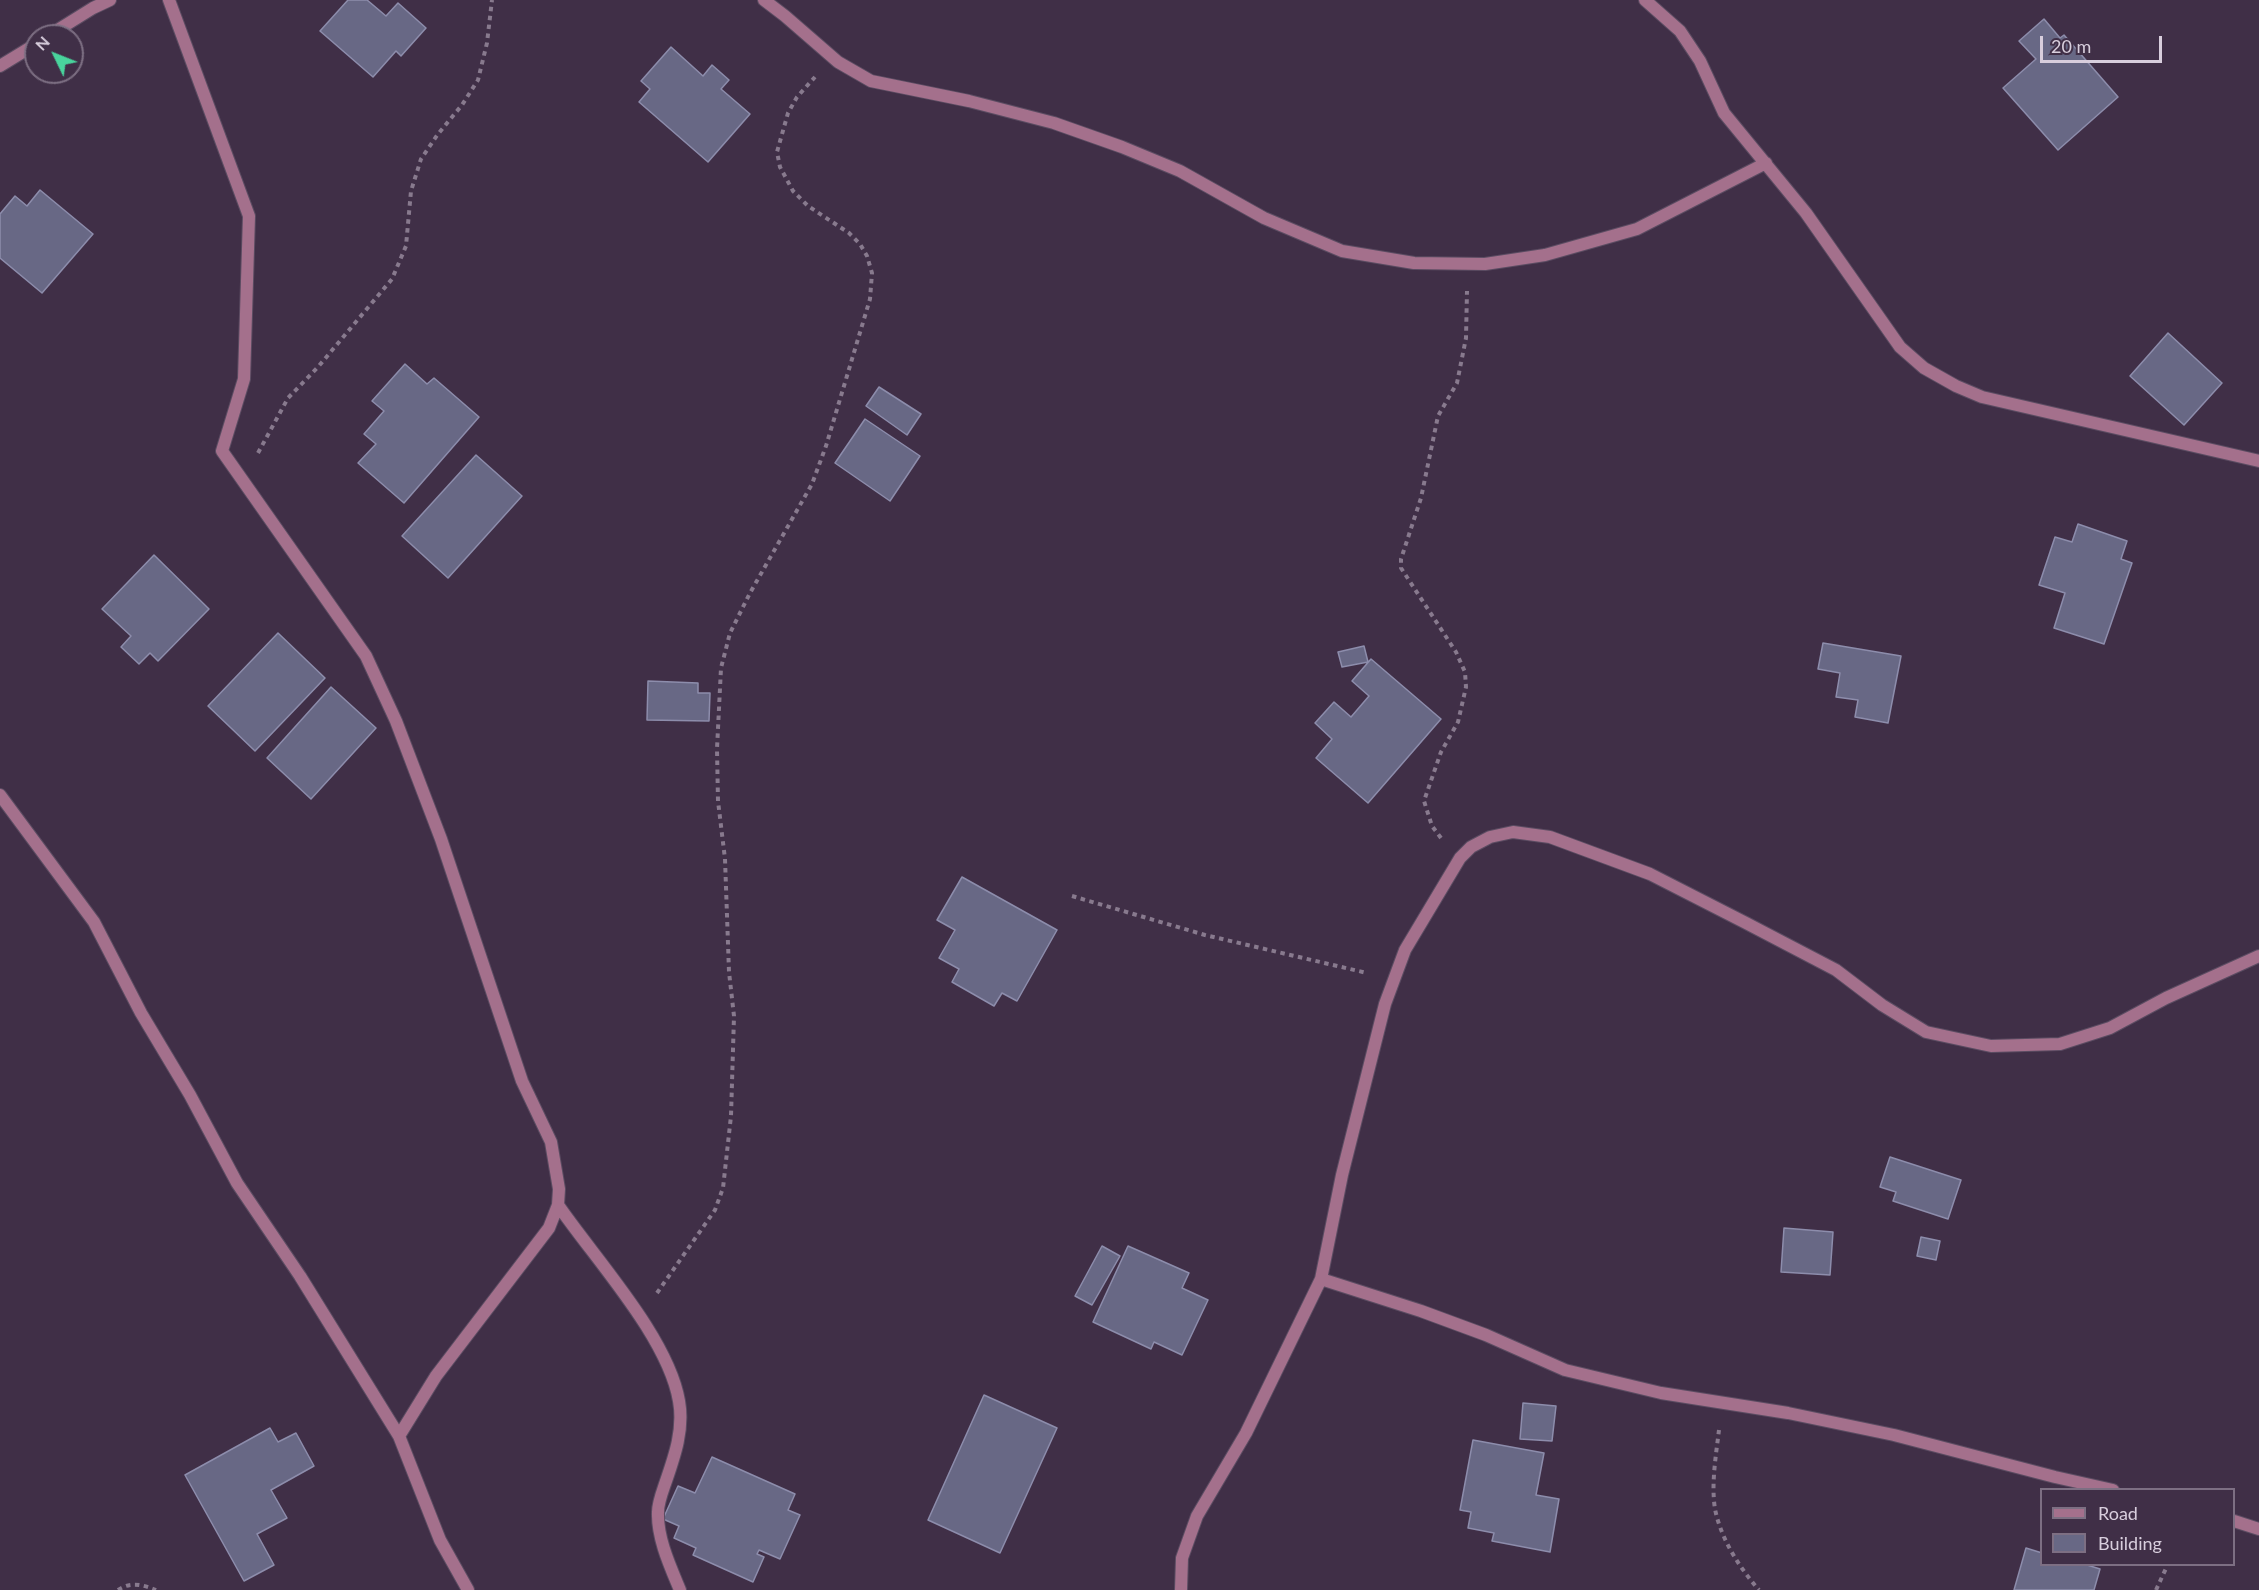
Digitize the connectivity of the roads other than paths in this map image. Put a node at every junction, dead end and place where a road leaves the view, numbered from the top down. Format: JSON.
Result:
{"nodes":[{"id":1,"x":110,"y":0,"type":"edge"},
{"id":2,"x":169,"y":0,"type":"edge"},
{"id":3,"x":764,"y":0,"type":"edge"},
{"id":4,"x":1645,"y":0,"type":"edge"},
{"id":5,"x":67,"y":24,"type":"edge"},
{"id":6,"x":24,"y":51,"type":"edge"},
{"id":7,"x":0,"y":66,"type":"edge"},
{"id":8,"x":1766,"y":163,"type":"junction"},
{"id":9,"x":2259,"y":461,"type":"edge"},
{"id":10,"x":0,"y":795,"type":"edge"},
{"id":11,"x":2259,"y":956,"type":"edge"},
{"id":12,"x":558,"y":1205,"type":"junction"},
{"id":13,"x":1321,"y":1279,"type":"junction"},
{"id":14,"x":399,"y":1436,"type":"junction"},
{"id":15,"x":2104,"y":1488,"type":"edge"},
{"id":16,"x":2235,"y":1521,"type":"edge"},
{"id":17,"x":2259,"y":1529,"type":"edge"},
{"id":18,"x":468,"y":1590,"type":"edge"},
{"id":19,"x":680,"y":1590,"type":"edge"},
{"id":20,"x":1180,"y":1590,"type":"edge"}],
"edges":[{"from":1,"to":5,"type":"street"},
{"from":2,"to":12,"type":"street"},
{"from":3,"to":8,"type":"street"},
{"from":4,"to":8,"type":"street"},
{"from":6,"to":7,"type":"street"},
{"from":8,"to":9,"type":"street"},
{"from":10,"to":14,"type":"street"},
{"from":11,"to":13,"type":"street"},
{"from":12,"to":14,"type":"street"},
{"from":12,"to":19,"type":"street"},
{"from":13,"to":15,"type":"street"},
{"from":13,"to":20,"type":"street"},
{"from":14,"to":18,"type":"street"},
{"from":16,"to":17,"type":"street"}]}
